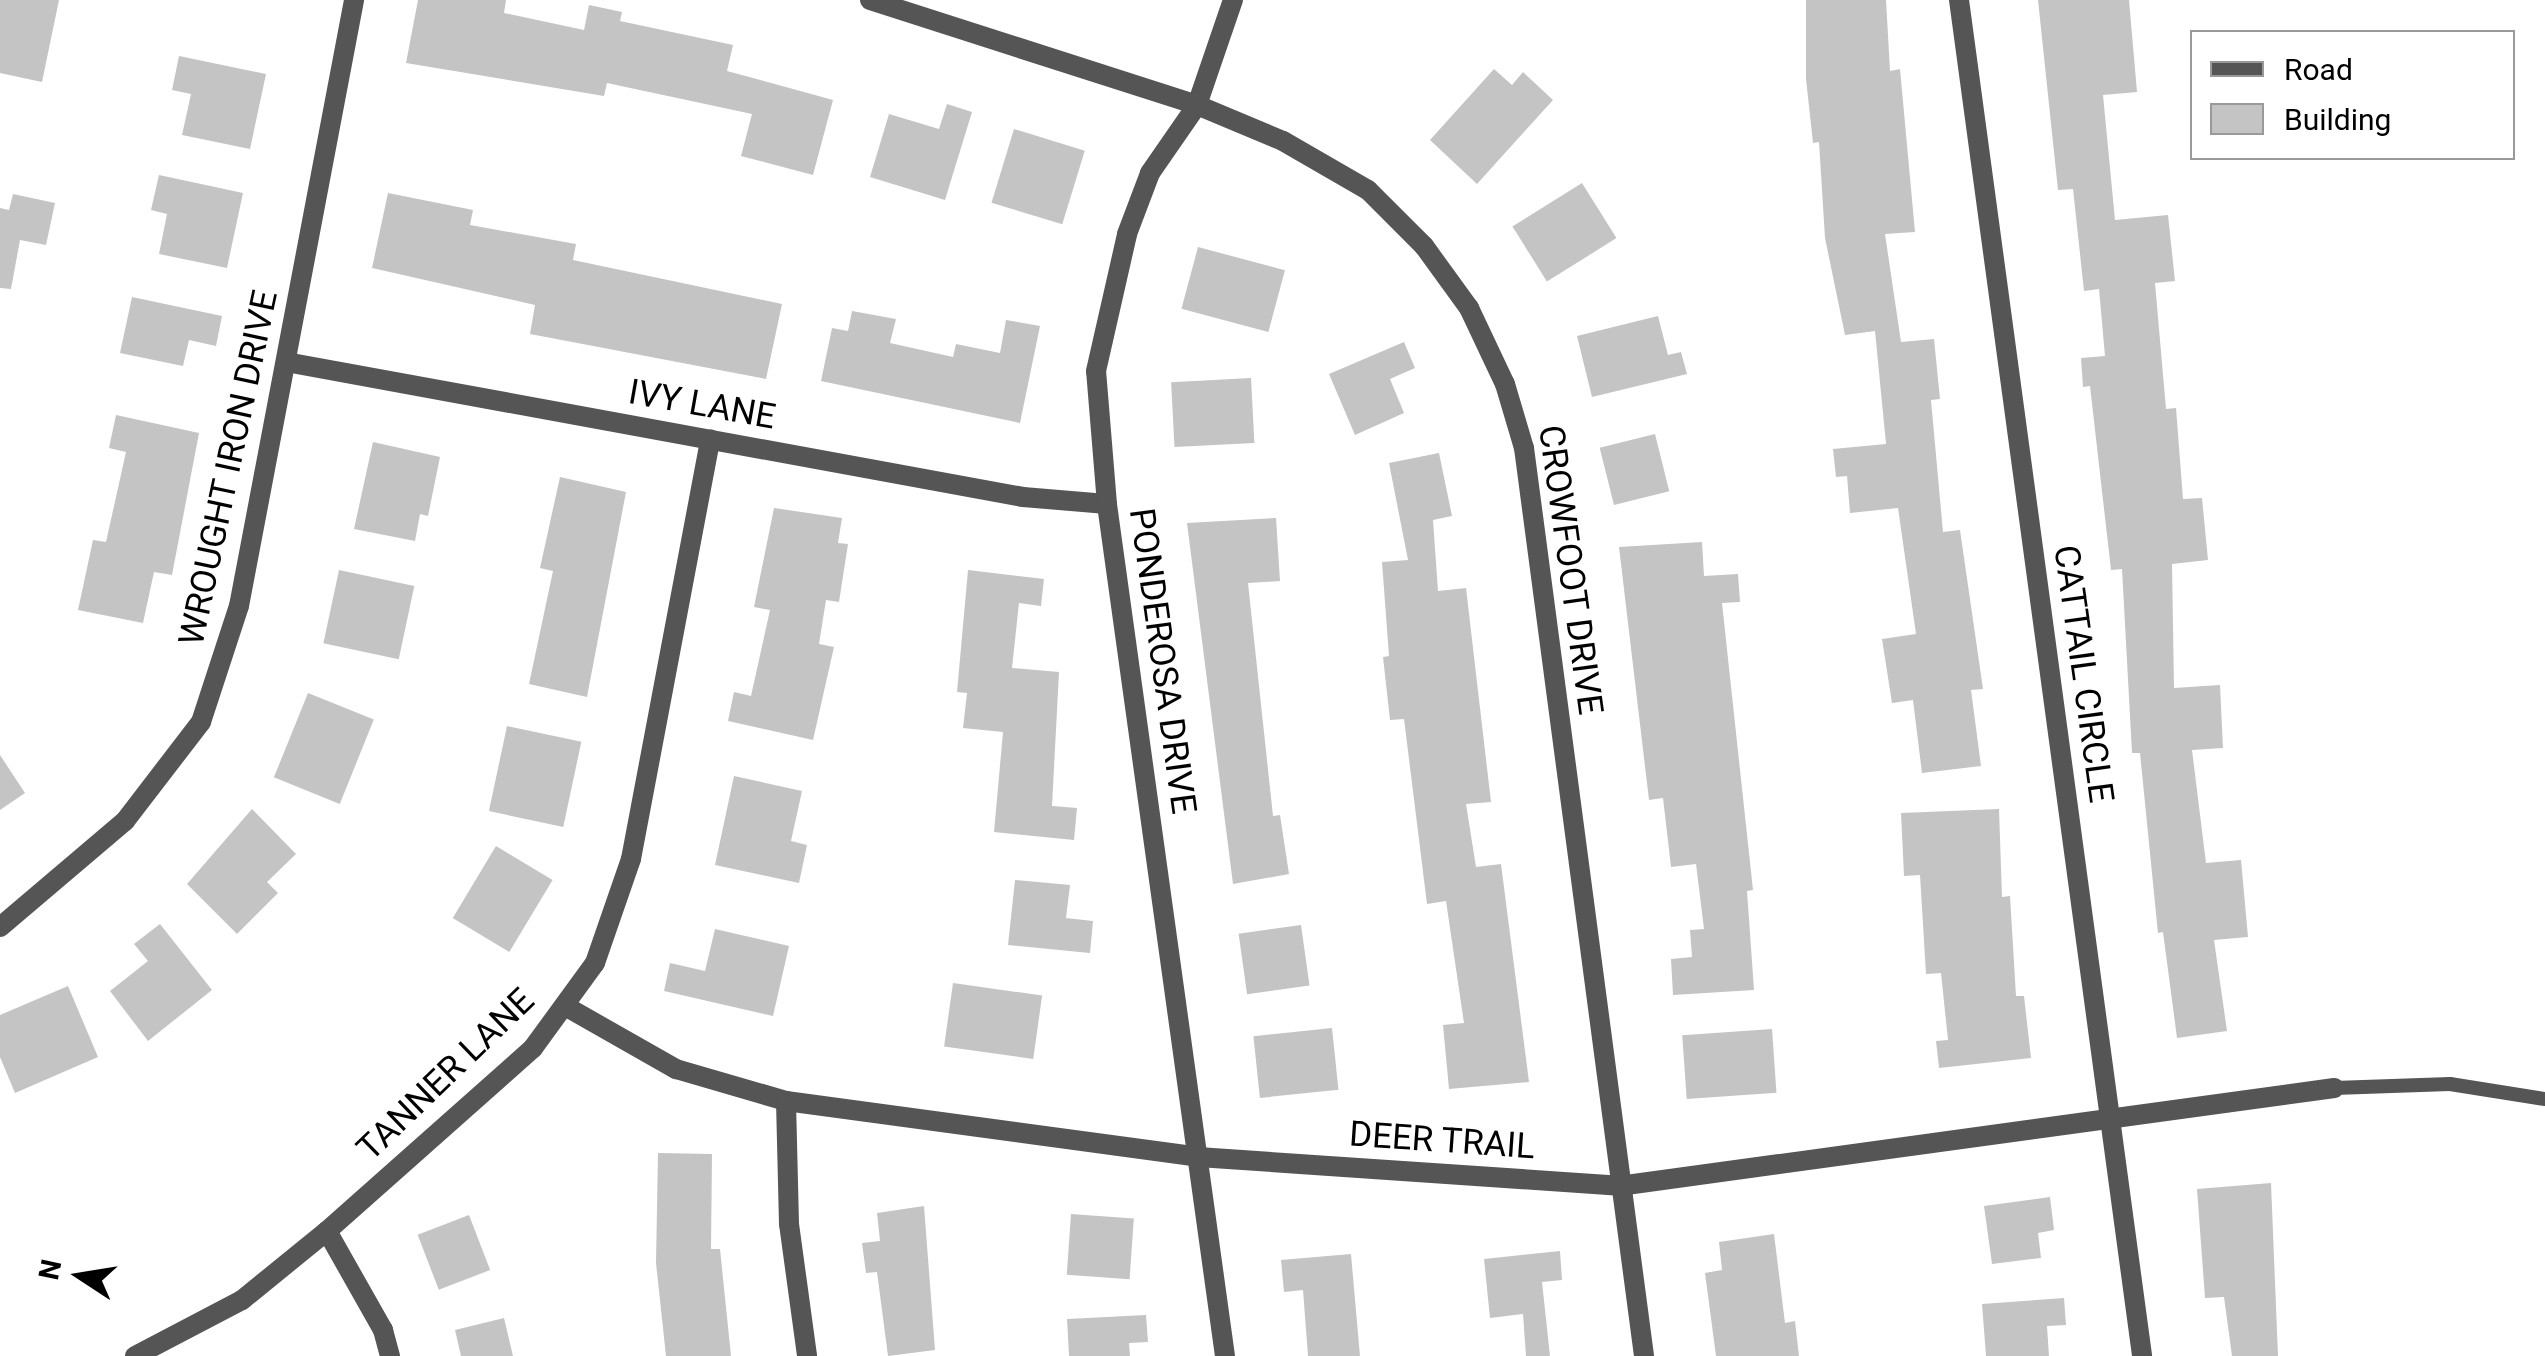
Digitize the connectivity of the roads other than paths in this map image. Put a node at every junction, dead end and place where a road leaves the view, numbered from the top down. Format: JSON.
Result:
{"nodes":[{"id":1,"x":354,"y":0,"type":"edge"},
{"id":2,"x":870,"y":0,"type":"edge"},
{"id":3,"x":1233,"y":0,"type":"edge"},
{"id":4,"x":1959,"y":0,"type":"edge"},
{"id":5,"x":1197,"y":105,"type":"junction"},
{"id":6,"x":286,"y":362,"type":"junction"},
{"id":7,"x":710,"y":439,"type":"junction"},
{"id":8,"x":1106,"y":504,"type":"junction"},
{"id":9,"x":0,"y":927,"type":"edge"},
{"id":10,"x":565,"y":1006,"type":"junction"},
{"id":11,"x":2334,"y":1088,"type":"joint"},
{"id":12,"x":2545,"y":1099,"type":"edge"},
{"id":13,"x":786,"y":1101,"type":"junction"},
{"id":14,"x":2111,"y":1122,"type":"junction"},
{"id":15,"x":1198,"y":1158,"type":"junction"},
{"id":16,"x":1619,"y":1186,"type":"junction"},
{"id":17,"x":327,"y":1231,"type":"junction"},
{"id":18,"x":135,"y":1356,"type":"edge"},
{"id":19,"x":390,"y":1356,"type":"edge"},
{"id":20,"x":807,"y":1356,"type":"edge"},
{"id":21,"x":1225,"y":1356,"type":"edge"},
{"id":22,"x":1644,"y":1356,"type":"edge"},
{"id":23,"x":2142,"y":1356,"type":"edge"}],
"edges":[{"from":1,"to":6,"type":"street","name":"WROUGHT IRON DRIVE"},
{"from":2,"to":5,"type":"street","name":"CROWFOOT DRIVE"},
{"from":3,"to":5,"type":"street","name":"PONDEROSA DRIVE"},
{"from":4,"to":14,"type":"street","name":"CATTAIL CIRCLE"},
{"from":5,"to":8,"type":"street","name":"PONDEROSA DRIVE"},
{"from":5,"to":16,"type":"street","name":"CROWFOOT DRIVE"},
{"from":6,"to":7,"type":"street","name":"IVY LANE"},
{"from":6,"to":9,"type":"street","name":"WROUGHT IRON DRIVE"},
{"from":7,"to":8,"type":"street","name":"IVY LANE"},
{"from":7,"to":10,"type":"street","name":"TANNER LANE"},
{"from":8,"to":15,"type":"street","name":"PONDEROSA DRIVE"},
{"from":10,"to":13,"type":"street","name":"DEER TRAIL"},
{"from":10,"to":17,"type":"street","name":"TANNER LANE"},
{"from":11,"to":12,"type":"lane"},
{"from":11,"to":14,"type":"street","name":"DEER TRAIL"},
{"from":13,"to":15,"type":"street","name":"DEER TRAIL"},
{"from":13,"to":20,"type":"street"},
{"from":14,"to":16,"type":"street","name":"DEER TRAIL"},
{"from":14,"to":23,"type":"street","name":"CATTAIL CIRCLE"},
{"from":15,"to":16,"type":"street","name":"DEER TRAIL"},
{"from":15,"to":21,"type":"street","name":"PONDEROSA DRIVE"},
{"from":16,"to":22,"type":"street","name":"CROWFOOT DRIVE"},
{"from":17,"to":18,"type":"street","name":"TANNER LANE"},
{"from":17,"to":19,"type":"street"}]}
